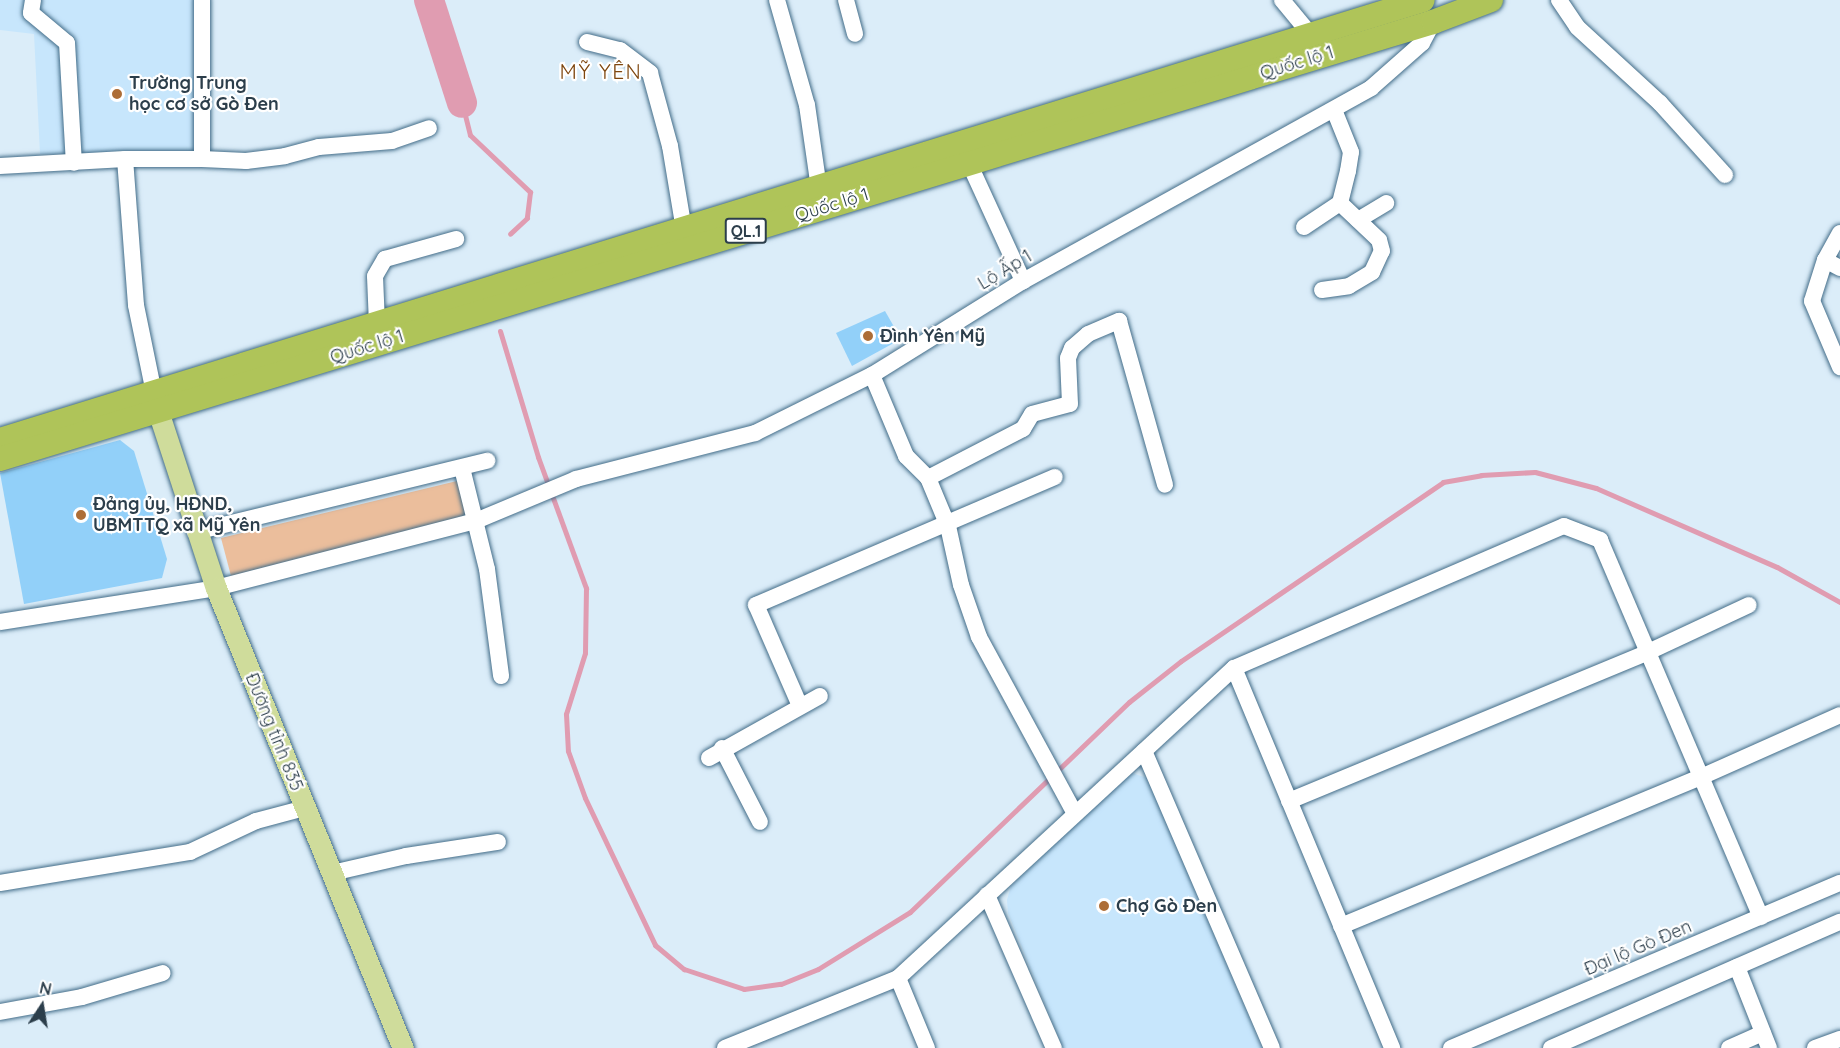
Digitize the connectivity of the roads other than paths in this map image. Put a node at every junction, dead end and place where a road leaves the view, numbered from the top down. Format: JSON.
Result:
{"nodes":[{"id":1,"x":33,"y":0,"type":"edge"},
{"id":2,"x":202,"y":0,"type":"edge"},
{"id":3,"x":777,"y":0,"type":"edge"},
{"id":4,"x":846,"y":0,"type":"edge"},
{"id":5,"x":1282,"y":0,"type":"edge"},
{"id":6,"x":1423,"y":0,"type":"edge"},
{"id":7,"x":1491,"y":0,"type":"edge"},
{"id":8,"x":1560,"y":0,"type":"edge"},
{"id":9,"x":1369,"y":8,"type":"edge"},
{"id":10,"x":1433,"y":22,"type":"junction"},
{"id":11,"x":855,"y":34,"type":"dead end"},
{"id":12,"x":1311,"y":35,"type":"junction"},
{"id":13,"x":587,"y":42,"type":"dead end"},
{"id":14,"x":1334,"y":110,"type":"junction"},
{"id":15,"x":429,"y":128,"type":"dead end"},
{"id":16,"x":125,"y":159,"type":"junction"},
{"id":17,"x":202,"y":159,"type":"junction"},
{"id":18,"x":74,"y":163,"type":"junction"},
{"id":19,"x":969,"y":163,"type":"junction"},
{"id":20,"x":0,"y":166,"type":"edge"},
{"id":21,"x":1725,"y":175,"type":"dead end"},
{"id":22,"x":819,"y":188,"type":"junction"},
{"id":23,"x":1340,"y":203,"type":"junction"},
{"id":24,"x":1386,"y":203,"type":"dead end"},
{"id":25,"x":1358,"y":220,"type":"junction"},
{"id":26,"x":1304,"y":227,"type":"dead end"},
{"id":27,"x":684,"y":230,"type":"junction"},
{"id":28,"x":1840,"y":233,"type":"edge"},
{"id":29,"x":456,"y":239,"type":"dead end"},
{"id":30,"x":1825,"y":260,"type":"junction"},
{"id":31,"x":1840,"y":268,"type":"edge"},
{"id":32,"x":1023,"y":281,"type":"junction"},
{"id":33,"x":1322,"y":290,"type":"dead end"},
{"id":34,"x":377,"y":324,"type":"junction"},
{"id":35,"x":1840,"y":367,"type":"edge"},
{"id":36,"x":872,"y":375,"type":"junction"},
{"id":37,"x":156,"y":402,"type":"junction"},
{"id":38,"x":0,"y":440,"type":"edge"},
{"id":39,"x":0,"y":459,"type":"edge"},
{"id":40,"x":487,"y":461,"type":"dead end"},
{"id":41,"x":462,"y":468,"type":"junction"},
{"id":42,"x":1055,"y":477,"type":"dead end"},
{"id":43,"x":928,"y":478,"type":"junction"},
{"id":44,"x":1165,"y":485,"type":"dead end"},
{"id":45,"x":478,"y":520,"type":"junction"},
{"id":46,"x":948,"y":526,"type":"junction"},
{"id":47,"x":195,"y":532,"type":"junction"},
{"id":48,"x":216,"y":588,"type":"junction"},
{"id":49,"x":1749,"y":604,"type":"dead end"},
{"id":50,"x":0,"y":622,"type":"edge"},
{"id":51,"x":1648,"y":652,"type":"junction"},
{"id":52,"x":1234,"y":668,"type":"junction"},
{"id":53,"x":501,"y":676,"type":"dead end"},
{"id":54,"x":820,"y":696,"type":"dead end"},
{"id":55,"x":800,"y":706,"type":"junction"},
{"id":56,"x":1840,"y":715,"type":"edge"},
{"id":57,"x":1144,"y":751,"type":"junction"},
{"id":58,"x":1701,"y":777,"type":"junction"},
{"id":59,"x":1289,"y":801,"type":"junction"},
{"id":60,"x":305,"y":808,"type":"junction"},
{"id":61,"x":1075,"y":814,"type":"junction"},
{"id":62,"x":760,"y":822,"type":"dead end"},
{"id":63,"x":498,"y":842,"type":"dead end"},
{"id":64,"x":332,"y":873,"type":"junction"},
{"id":65,"x":0,"y":883,"type":"edge"},
{"id":66,"x":1840,"y":883,"type":"edge"},
{"id":67,"x":987,"y":895,"type":"junction"},
{"id":68,"x":1761,"y":917,"type":"junction"},
{"id":69,"x":1840,"y":922,"type":"edge"},
{"id":70,"x":1341,"y":926,"type":"junction"},
{"id":71,"x":1737,"y":967,"type":"junction"},
{"id":72,"x":163,"y":973,"type":"dead end"},
{"id":73,"x":898,"y":978,"type":"junction"},
{"id":74,"x":0,"y":1012,"type":"edge"},
{"id":75,"x":1840,"y":1039,"type":"edge"},
{"id":76,"x":1766,"y":1041,"type":"edge"},
{"id":77,"x":403,"y":1048,"type":"edge"},
{"id":78,"x":725,"y":1048,"type":"edge"},
{"id":79,"x":927,"y":1048,"type":"edge"},
{"id":80,"x":1054,"y":1048,"type":"edge"},
{"id":81,"x":1272,"y":1048,"type":"edge"},
{"id":82,"x":1392,"y":1048,"type":"edge"},
{"id":83,"x":1451,"y":1048,"type":"edge"},
{"id":84,"x":1551,"y":1048,"type":"edge"},
{"id":85,"x":1729,"y":1048,"type":"edge"},
{"id":86,"x":1815,"y":1048,"type":"edge"}],
"edges":[{"from":1,"to":18,"type":"street"},
{"from":2,"to":17,"type":"street"},
{"from":3,"to":22,"type":"street"},
{"from":4,"to":11,"type":"street"},
{"from":5,"to":12,"type":"street"},
{"from":6,"to":9,"type":"highway","name":"Quốc lộ 1","number":"QL.1"},
{"from":7,"to":10,"type":"highway","name":"Quốc lộ 1","number":"QL.1"},
{"from":8,"to":21,"type":"street"},
{"from":9,"to":12,"type":"highway","name":"Quốc lộ 1","number":"QL.1"},
{"from":10,"to":14,"type":"street","name":"Lộ Ấp 1"},
{"from":10,"to":19,"type":"highway","name":"Quốc lộ 1","number":"QL.1"},
{"from":12,"to":22,"type":"highway","name":"Quốc lộ 1","number":"QL.1"},
{"from":13,"to":27,"type":"street"},
{"from":14,"to":23,"type":"street"},
{"from":14,"to":32,"type":"street","name":"Lộ Ấp 1"},
{"from":15,"to":17,"type":"street"},
{"from":16,"to":17,"type":"street"},
{"from":16,"to":18,"type":"street"},
{"from":16,"to":37,"type":"street"},
{"from":18,"to":20,"type":"street"},
{"from":19,"to":32,"type":"street"},
{"from":19,"to":37,"type":"highway","name":"Quốc lộ 1","number":"QL.1"},
{"from":22,"to":27,"type":"highway","name":"Quốc lộ 1","number":"QL.1"},
{"from":23,"to":25,"type":"street"},
{"from":23,"to":26,"type":"street"},
{"from":24,"to":25,"type":"street"},
{"from":25,"to":33,"type":"street"},
{"from":27,"to":34,"type":"highway","name":"Quốc lộ 1","number":"QL.1"},
{"from":28,"to":30,"type":"street"},
{"from":29,"to":34,"type":"street"},
{"from":30,"to":31,"type":"street"},
{"from":30,"to":35,"type":"street"},
{"from":32,"to":36,"type":"street","name":"Lộ Ấp 1"},
{"from":34,"to":37,"type":"highway","name":"Quốc lộ 1","number":"QL.1"},
{"from":36,"to":43,"type":"street"},
{"from":36,"to":45,"type":"street","name":"Lộ Ấp 1"},
{"from":37,"to":38,"type":"highway","name":"Quốc lộ 1","number":"QL.1"},
{"from":37,"to":39,"type":"highway","name":"Quốc lộ 1","number":"QL.1"},
{"from":37,"to":47,"type":"main road","name":"Đường tỉnh 835"},
{"from":40,"to":41,"type":"street"},
{"from":41,"to":45,"type":"street"},
{"from":41,"to":47,"type":"street"},
{"from":42,"to":46,"type":"street"},
{"from":43,"to":44,"type":"street"},
{"from":43,"to":46,"type":"street"},
{"from":45,"to":48,"type":"street","name":"Lộ Ấp 1"},
{"from":45,"to":53,"type":"street"},
{"from":46,"to":55,"type":"street"},
{"from":46,"to":61,"type":"street"},
{"from":47,"to":48,"type":"main road","name":"Đường tỉnh 835"},
{"from":48,"to":50,"type":"street","name":"Lộ Ấp 1"},
{"from":48,"to":60,"type":"main road","name":"Đường tỉnh 835"},
{"from":49,"to":51,"type":"street"},
{"from":51,"to":52,"type":"street"},
{"from":51,"to":58,"type":"street"},
{"from":51,"to":59,"type":"street"},
{"from":52,"to":57,"type":"street"},
{"from":52,"to":59,"type":"street"},
{"from":54,"to":55,"type":"street"},
{"from":55,"to":62,"type":"street"},
{"from":56,"to":58,"type":"street"},
{"from":57,"to":61,"type":"street"},
{"from":57,"to":81,"type":"street"},
{"from":58,"to":68,"type":"street"},
{"from":58,"to":70,"type":"street"},
{"from":59,"to":70,"type":"street"},
{"from":60,"to":64,"type":"main road","name":"Đường tỉnh 835"},
{"from":60,"to":65,"type":"street"},
{"from":61,"to":67,"type":"street"},
{"from":63,"to":64,"type":"street"},
{"from":64,"to":77,"type":"main road","name":"Đường tỉnh 835"},
{"from":66,"to":68,"type":"street","name":"Đại lộ Gò Đen"},
{"from":67,"to":73,"type":"street"},
{"from":67,"to":80,"type":"street"},
{"from":68,"to":83,"type":"street","name":"Đại lộ Gò Đen"},
{"from":69,"to":71,"type":"street"},
{"from":70,"to":82,"type":"street"},
{"from":71,"to":76,"type":"street"},
{"from":71,"to":84,"type":"street"},
{"from":72,"to":74,"type":"street"},
{"from":73,"to":78,"type":"street"},
{"from":73,"to":79,"type":"street"},
{"from":75,"to":86,"type":"street"},
{"from":76,"to":85,"type":"street"}]}
